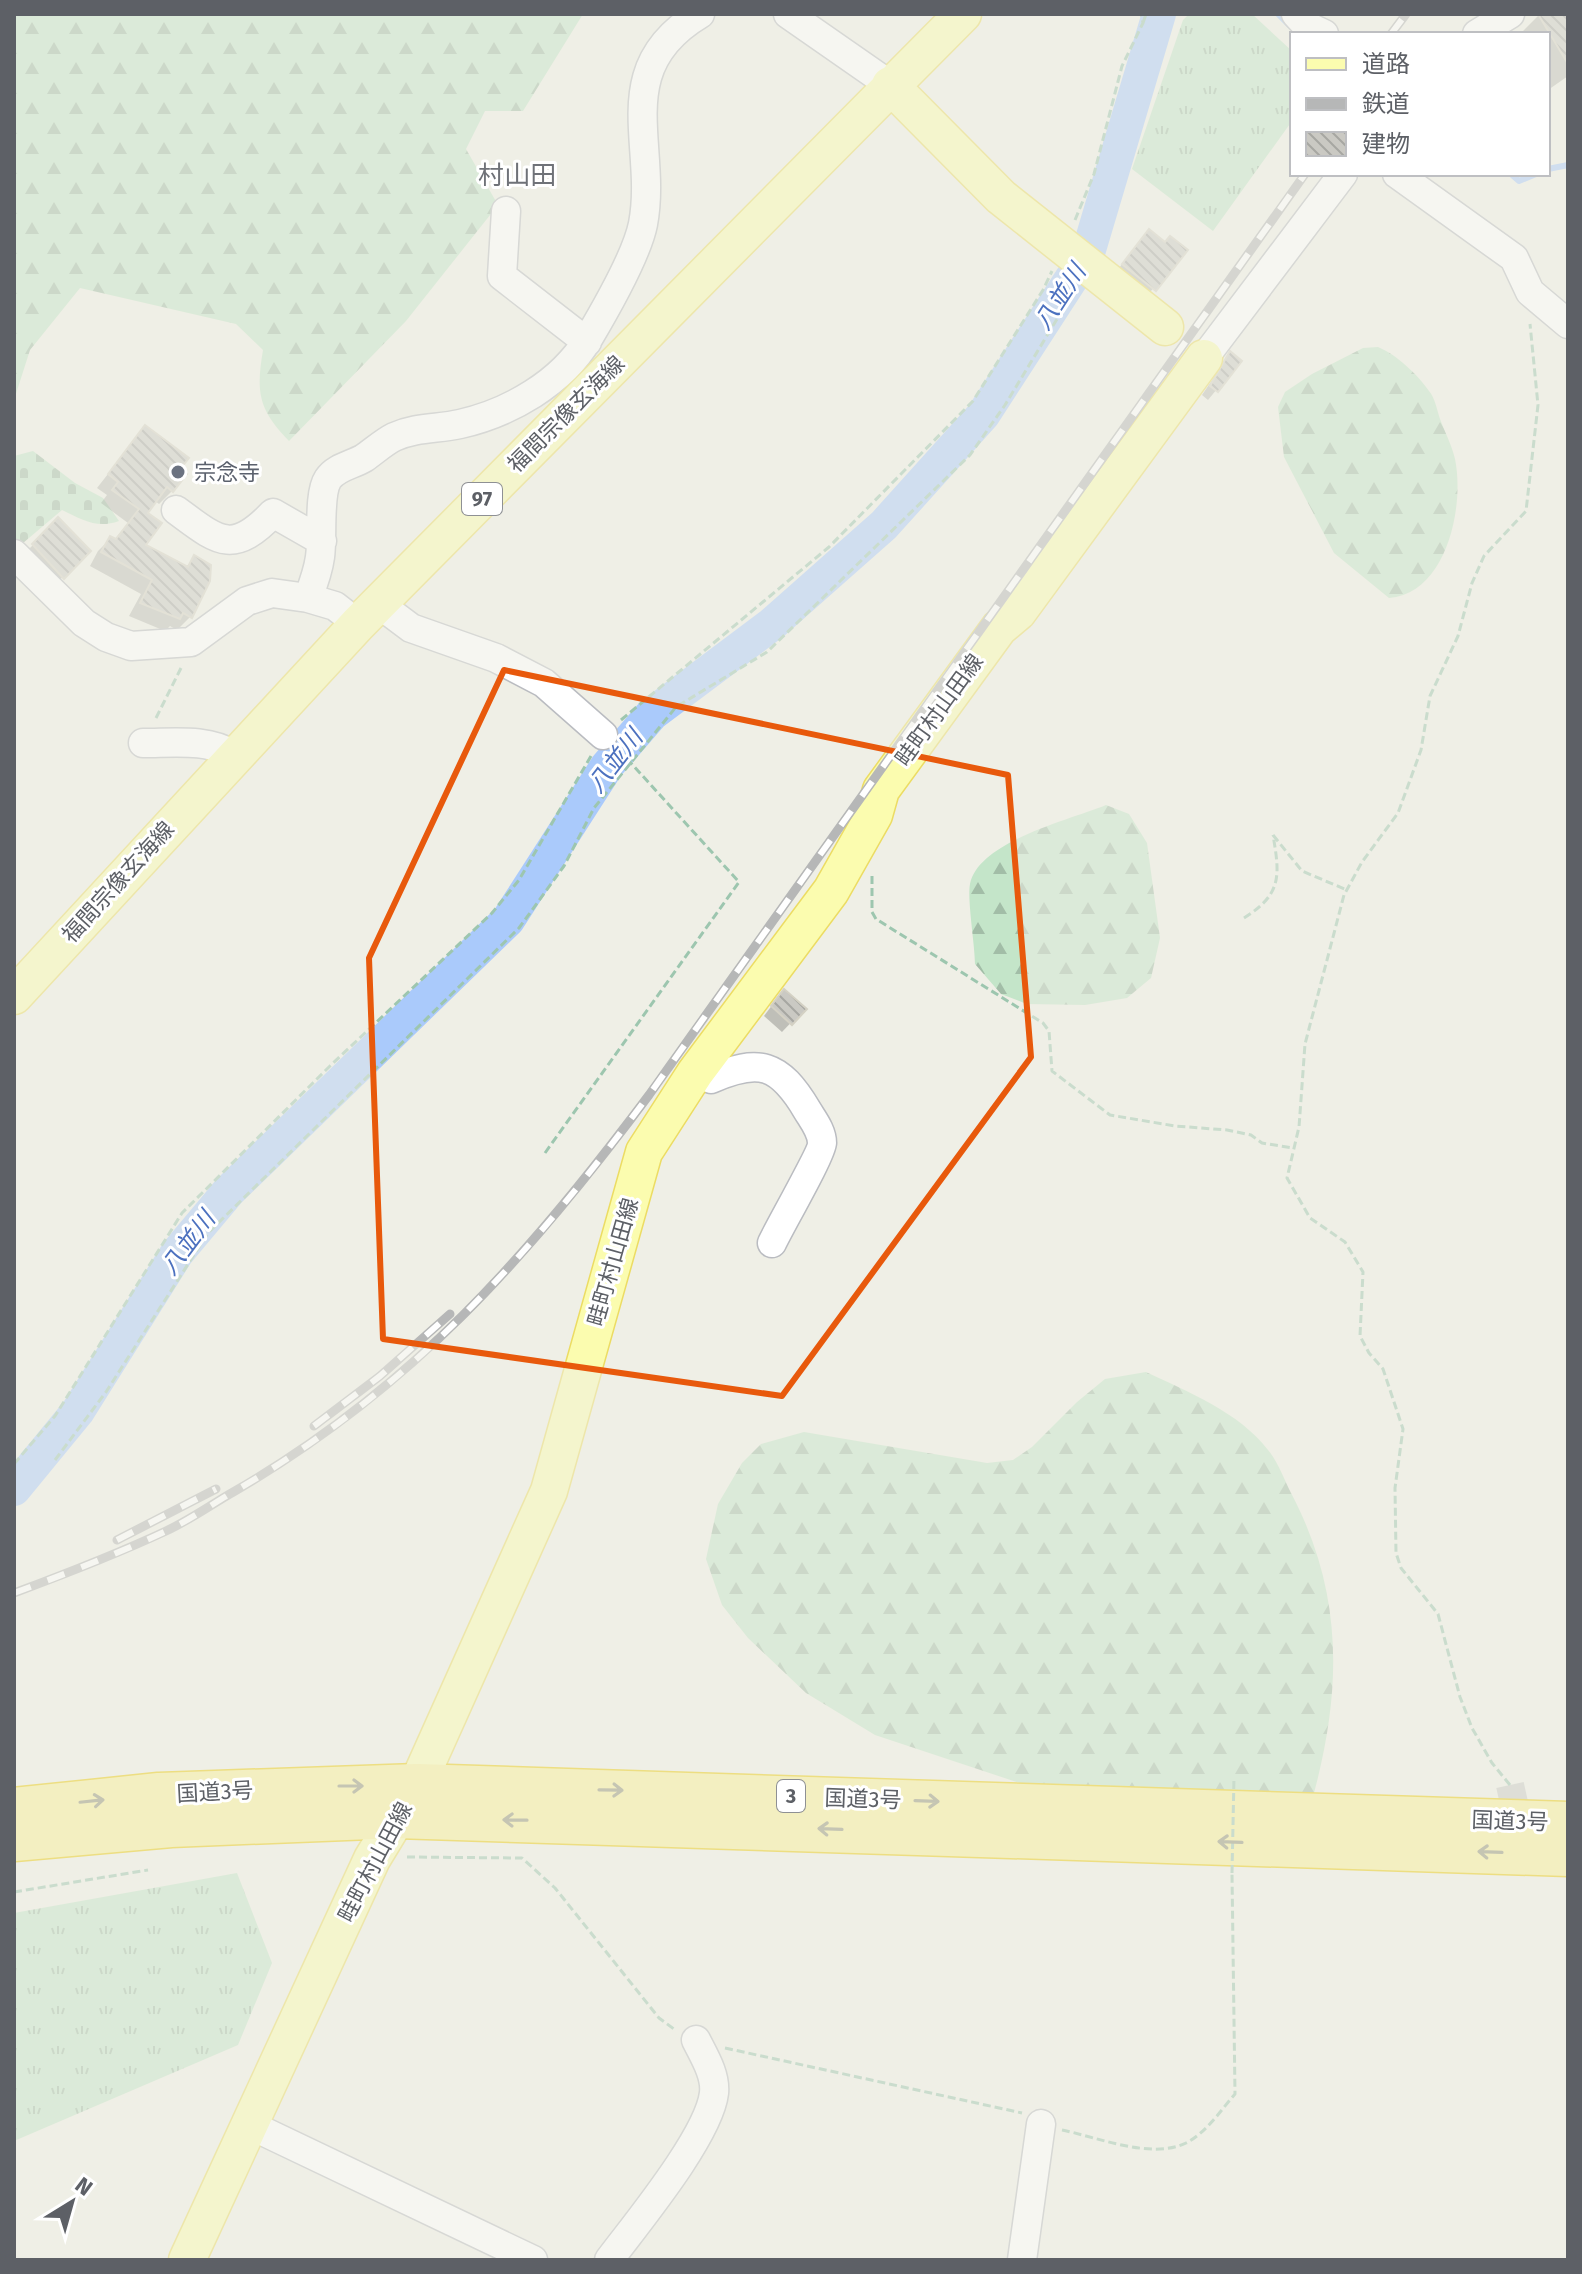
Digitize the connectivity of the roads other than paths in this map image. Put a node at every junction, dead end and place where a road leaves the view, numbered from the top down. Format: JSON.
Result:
{"nodes":[{"id":1,"x":700,"y":14,"type":"edge"},
{"id":2,"x":788,"y":14,"type":"edge"},
{"id":3,"x":963,"y":14,"type":"edge"},
{"id":4,"x":1296,"y":14,"type":"edge"},
{"id":5,"x":1510,"y":14,"type":"edge"},
{"id":6,"x":1320,"y":32,"type":"edge"},
{"id":7,"x":1480,"y":32,"type":"edge"},
{"id":8,"x":890,"y":85,"type":"junction"},
{"id":9,"x":1341,"y":176,"type":"edge"},
{"id":10,"x":1400,"y":176,"type":"edge"},
{"id":11,"x":506,"y":211,"type":"dead end"},
{"id":12,"x":1568,"y":324,"type":"edge"},
{"id":13,"x":1165,"y":327,"type":"dead end"},
{"id":14,"x":1204,"y":358,"type":"joint"},
{"id":15,"x":584,"y":363,"type":"junction"},
{"id":16,"x":176,"y":510,"type":"dead end"},
{"id":17,"x":322,"y":541,"type":"junction"},
{"id":18,"x":14,"y":554,"type":"edge"},
{"id":19,"x":308,"y":598,"type":"junction"},
{"id":20,"x":368,"y":614,"type":"junction"},
{"id":21,"x":603,"y":735,"type":"road end"},
{"id":22,"x":143,"y":743,"type":"road end"},
{"id":23,"x":234,"y":755,"type":"junction"},
{"id":24,"x":18,"y":985,"type":"edge"},
{"id":25,"x":695,"y":1073,"type":"junction"},
{"id":26,"x":772,"y":1243,"type":"dead end"},
{"id":27,"x":407,"y":1801,"type":"junction"},
{"id":28,"x":14,"y":1809,"type":"edge"},
{"id":29,"x":1568,"y":1823,"type":"edge"},
{"id":30,"x":14,"y":1840,"type":"edge"},
{"id":31,"x":1568,"y":1855,"type":"edge"},
{"id":32,"x":696,"y":2040,"type":"road end"},
{"id":33,"x":248,"y":2124,"type":"junction"},
{"id":34,"x":1041,"y":2124,"type":"road end"},
{"id":35,"x":187,"y":2260,"type":"edge"},
{"id":36,"x":533,"y":2260,"type":"edge"},
{"id":37,"x":609,"y":2260,"type":"edge"},
{"id":38,"x":1022,"y":2260,"type":"edge"}],
"edges":[{"from":1,"to":15,"type":"street"},
{"from":2,"to":8,"type":"street"},
{"from":3,"to":8,"type":"main road","name":"福間宗像玄海線","number":"97"},
{"from":4,"to":6,"type":"street"},
{"from":5,"to":7,"type":"street"},
{"from":8,"to":13,"type":"main road"},
{"from":8,"to":15,"type":"main road","name":"福間宗像玄海線","number":"97"},
{"from":9,"to":14,"type":"street"},
{"from":10,"to":12,"type":"street"},
{"from":11,"to":15,"type":"street"},
{"from":14,"to":25,"type":"main road","name":"畦町村山田線"},
{"from":15,"to":17,"type":"street"},
{"from":15,"to":20,"type":"main road","name":"福間宗像玄海線","number":"97"},
{"from":16,"to":17,"type":"street"},
{"from":17,"to":19,"type":"street"},
{"from":18,"to":19,"type":"street"},
{"from":19,"to":20,"type":"street"},
{"from":20,"to":21,"type":"street"},
{"from":20,"to":23,"type":"main road","name":"福間宗像玄海線","number":"97"},
{"from":22,"to":23,"type":"street"},
{"from":23,"to":24,"type":"main road","name":"福間宗像玄海線","number":"97"},
{"from":25,"to":26,"type":"street"},
{"from":25,"to":27,"type":"main road","name":"畦町村山田線"},
{"from":28,"to":27,"type":"highway","name":"国道3号","number":"3","one_way":true},
{"from":27,"to":29,"type":"highway","name":"国道3号","number":"3","one_way":true},
{"from":27,"to":30,"type":"highway","name":"国道3号","number":"3"},
{"from":31,"to":27,"type":"highway","name":"国道3号","number":"3","one_way":true},
{"from":27,"to":33,"type":"main road","name":"畦町村山田線"},
{"from":32,"to":37,"type":"street"},
{"from":33,"to":35,"type":"main road","name":"畦町村山田線"},
{"from":33,"to":36,"type":"street"},
{"from":34,"to":38,"type":"street"}]}
